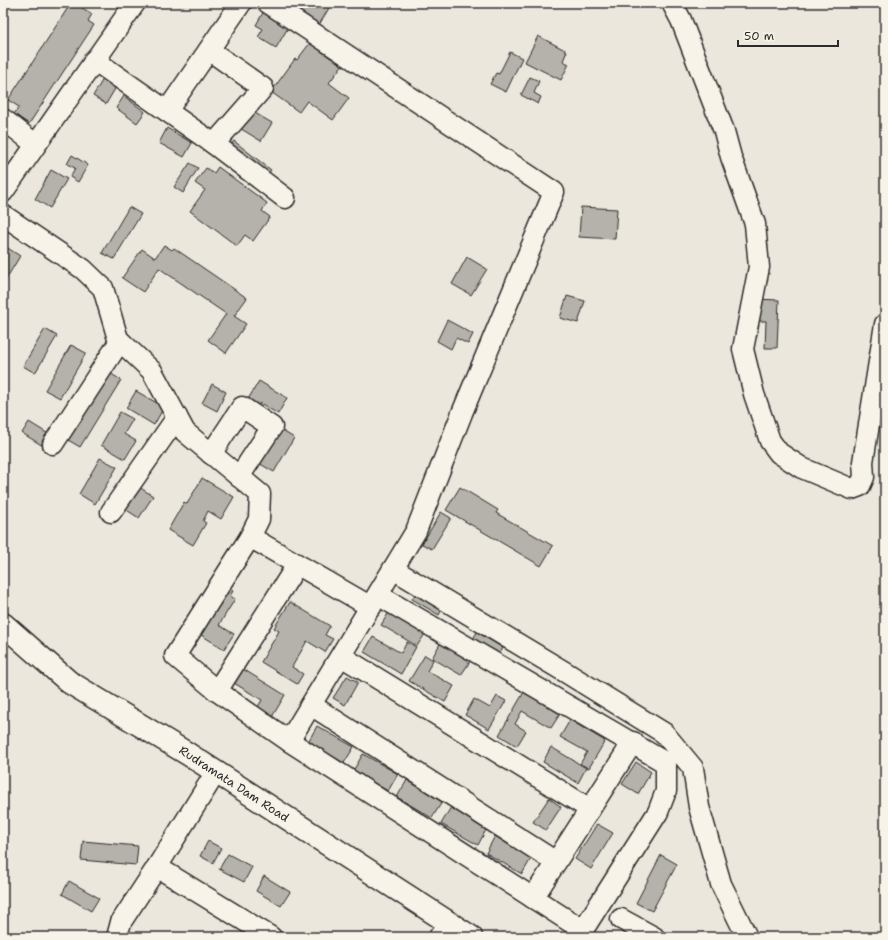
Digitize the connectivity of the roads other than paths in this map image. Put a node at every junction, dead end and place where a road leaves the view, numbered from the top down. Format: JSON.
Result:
{"nodes":[{"id":1,"x":135,"y":3,"type":"edge"},
{"id":2,"x":241,"y":3,"type":"edge"},
{"id":3,"x":268,"y":3,"type":"edge"},
{"id":4,"x":672,"y":3,"type":"edge"},
{"id":5,"x":209,"y":50,"type":"junction"},
{"id":6,"x":94,"y":60,"type":"junction"},
{"id":7,"x":167,"y":111,"type":"junction"},
{"id":8,"x":3,"y":119,"type":"edge"},
{"id":9,"x":35,"y":144,"type":"junction"},
{"id":10,"x":214,"y":144,"type":"junction"},
{"id":11,"x":3,"y":192,"type":"edge"},
{"id":12,"x":285,"y":198,"type":"dead end"},
{"id":13,"x":3,"y":216,"type":"edge"},
{"id":14,"x":885,"y":324,"type":"edge"},
{"id":15,"x":120,"y":341,"type":"junction"},
{"id":16,"x":177,"y":417,"type":"junction"},
{"id":17,"x":53,"y":444,"type":"dead end"},
{"id":18,"x":211,"y":454,"type":"junction"},
{"id":19,"x":239,"y":477,"type":"junction"},
{"id":20,"x":111,"y":512,"type":"dead end"},
{"id":21,"x":250,"y":537,"type":"junction"},
{"id":22,"x":297,"y":564,"type":"junction"},
{"id":23,"x":393,"y":570,"type":"junction"},
{"id":24,"x":374,"y":601,"type":"junction"},
{"id":25,"x":3,"y":624,"type":"edge"},
{"id":26,"x":341,"y":656,"type":"junction"},
{"id":27,"x":217,"y":691,"type":"junction"},
{"id":28,"x":311,"y":705,"type":"junction"},
{"id":29,"x":289,"y":741,"type":"junction"},
{"id":30,"x":633,"y":742,"type":"junction"},
{"id":31,"x":216,"y":772,"type":"junction"},
{"id":32,"x":590,"y":809,"type":"junction"},
{"id":33,"x":556,"y":862,"type":"junction"},
{"id":34,"x":157,"y":867,"type":"junction"},
{"id":35,"x":533,"y":898,"type":"junction"},
{"id":36,"x":621,"y":919,"type":"dead end"},
{"id":37,"x":444,"y":930,"type":"edge"},
{"id":38,"x":117,"y":937,"type":"edge"},
{"id":39,"x":271,"y":937,"type":"edge"},
{"id":40,"x":471,"y":937,"type":"edge"},
{"id":41,"x":654,"y":937,"type":"edge"},
{"id":42,"x":747,"y":937,"type":"edge"}],
"edges":[{"from":1,"to":6,"type":"street"},
{"from":2,"to":5,"type":"street"},
{"from":3,"to":23,"type":"street"},
{"from":4,"to":14,"type":"street"},
{"from":5,"to":7,"type":"street"},
{"from":5,"to":10,"type":"street"},
{"from":6,"to":7,"type":"street"},
{"from":6,"to":9,"type":"street"},
{"from":7,"to":10,"type":"street"},
{"from":8,"to":9,"type":"street"},
{"from":9,"to":11,"type":"street"},
{"from":10,"to":12,"type":"street"},
{"from":13,"to":15,"type":"street"},
{"from":15,"to":16,"type":"street"},
{"from":15,"to":17,"type":"street"},
{"from":16,"to":18,"type":"street"},
{"from":16,"to":20,"type":"street"},
{"from":18,"to":19,"type":"street"},
{"from":18,"to":19,"type":"street"},
{"from":19,"to":21,"type":"street"},
{"from":21,"to":22,"type":"street"},
{"from":21,"to":27,"type":"street"},
{"from":22,"to":24,"type":"street"},
{"from":22,"to":27,"type":"street"},
{"from":23,"to":24,"type":"street"},
{"from":23,"to":42,"type":"street"},
{"from":24,"to":26,"type":"street"},
{"from":24,"to":30,"type":"street"},
{"from":25,"to":31,"type":"highway","name":"Rudramata Dam Road"},
{"from":26,"to":28,"type":"street"},
{"from":26,"to":32,"type":"street"},
{"from":27,"to":29,"type":"street"},
{"from":28,"to":29,"type":"street"},
{"from":28,"to":33,"type":"street"},
{"from":29,"to":35,"type":"street"},
{"from":30,"to":32,"type":"street"},
{"from":30,"to":35,"type":"street"},
{"from":31,"to":34,"type":"street"},
{"from":31,"to":37,"type":"highway","name":"Rudramata Dam Road"},
{"from":32,"to":33,"type":"street"},
{"from":33,"to":35,"type":"street"},
{"from":34,"to":38,"type":"street"},
{"from":34,"to":39,"type":"street"},
{"from":36,"to":41,"type":"street"},
{"from":37,"to":40,"type":"highway","name":"Rudramata Dam Road"}]}
